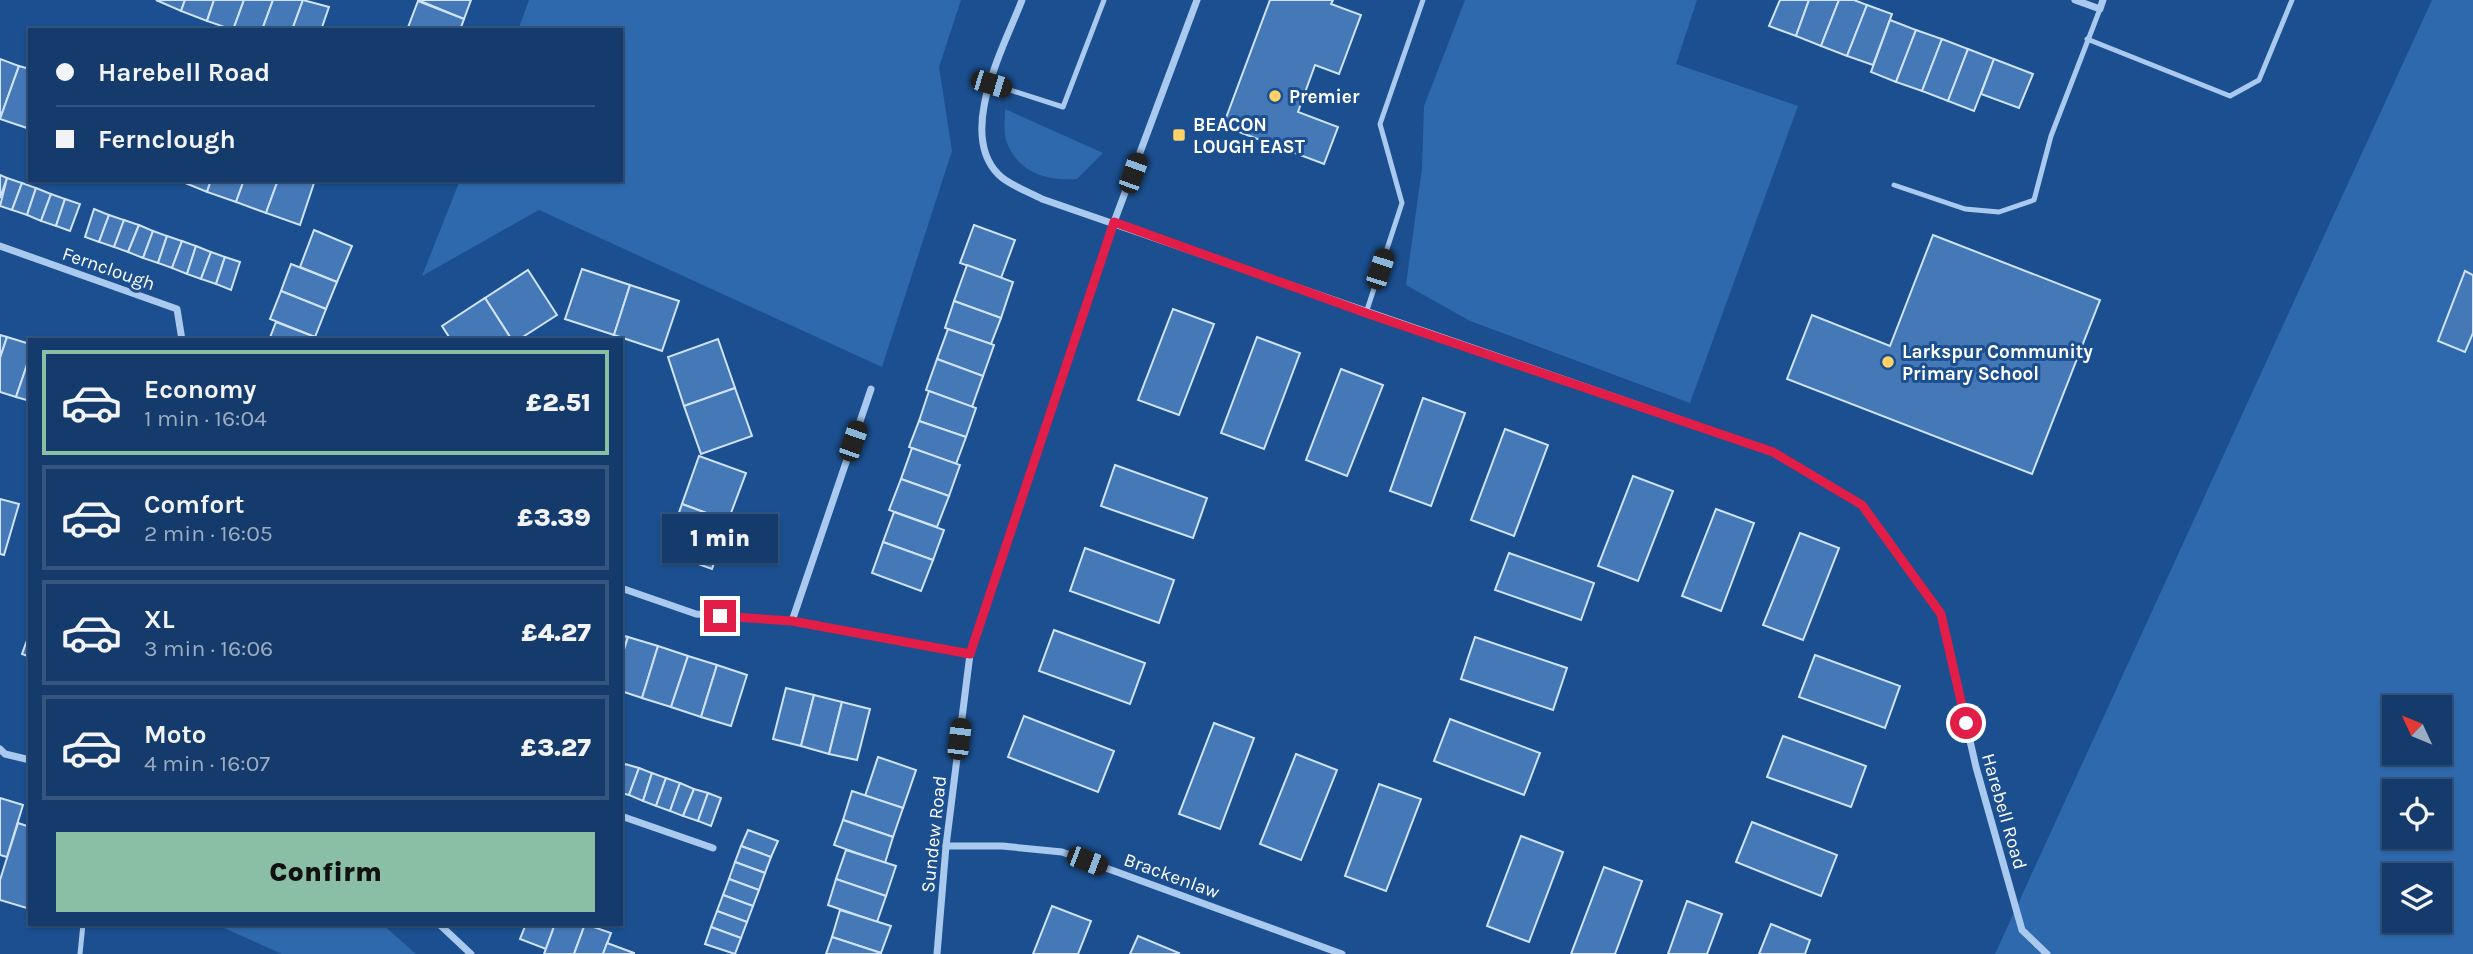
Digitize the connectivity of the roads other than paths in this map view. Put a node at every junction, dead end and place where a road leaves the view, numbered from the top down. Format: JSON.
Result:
{"nodes":[{"id":1,"x":1022,"y":0,"type":"edge"},
{"id":2,"x":1104,"y":0,"type":"edge"},
{"id":3,"x":1197,"y":0,"type":"edge"},
{"id":4,"x":1423,"y":0,"type":"edge"},
{"id":5,"x":2075,"y":0,"type":"edge"},
{"id":6,"x":2102,"y":0,"type":"edge"},
{"id":7,"x":2292,"y":0,"type":"edge"},
{"id":8,"x":2099,"y":9,"type":"junction"},
{"id":9,"x":2087,"y":40,"type":"junction"},
{"id":10,"x":991,"y":84,"type":"junction"},
{"id":11,"x":1894,"y":185,"type":"dead end"},
{"id":12,"x":1114,"y":222,"type":"junction"},
{"id":13,"x":0,"y":247,"type":"edge"},
{"id":14,"x":1366,"y":313,"type":"junction"},
{"id":15,"x":182,"y":338,"type":"edge"},
{"id":16,"x":870,"y":389,"type":"dead end"},
{"id":17,"x":623,"y":589,"type":"edge"},
{"id":18,"x":792,"y":621,"type":"junction"},
{"id":19,"x":970,"y":654,"type":"junction"},
{"id":20,"x":0,"y":748,"type":"edge"},
{"id":21,"x":28,"y":760,"type":"edge"},
{"id":22,"x":623,"y":817,"type":"edge"},
{"id":23,"x":946,"y":846,"type":"junction"},
{"id":24,"x":713,"y":848,"type":"dead end"},
{"id":25,"x":83,"y":926,"type":"edge"},
{"id":26,"x":441,"y":926,"type":"edge"},
{"id":27,"x":79,"y":954,"type":"edge"},
{"id":28,"x":471,"y":954,"type":"edge"},
{"id":29,"x":937,"y":954,"type":"edge"},
{"id":30,"x":1342,"y":954,"type":"edge"},
{"id":31,"x":2047,"y":954,"type":"edge"}],
"edges":[{"from":1,"to":10,"type":"street","name":"Harebell Road"},
{"from":2,"to":10,"type":"lane"},
{"from":3,"to":12,"type":"street","name":"Sundew Road"},
{"from":4,"to":14,"type":"lane"},
{"from":5,"to":8,"type":"street"},
{"from":6,"to":8,"type":"street"},
{"from":7,"to":9,"type":"lane"},
{"from":8,"to":9,"type":"lane"},
{"from":9,"to":11,"type":"lane"},
{"from":10,"to":12,"type":"street","name":"Harebell Road"},
{"from":12,"to":14,"type":"street","name":"Harebell Road"},
{"from":12,"to":19,"type":"street","name":"Sundew Road"},
{"from":13,"to":15,"type":"street","name":"Fernclough"},
{"from":14,"to":31,"type":"street","name":"Harebell Road"},
{"from":16,"to":18,"type":"street"},
{"from":17,"to":18,"type":"street"},
{"from":18,"to":19,"type":"street"},
{"from":19,"to":23,"type":"street","name":"Sundew Road"},
{"from":20,"to":21,"type":"street"},
{"from":22,"to":24,"type":"street"},
{"from":23,"to":29,"type":"street","name":"Sundew Road"},
{"from":23,"to":30,"type":"street","name":"Brackenlaw"},
{"from":25,"to":27,"type":"lane"},
{"from":26,"to":28,"type":"street"}]}
